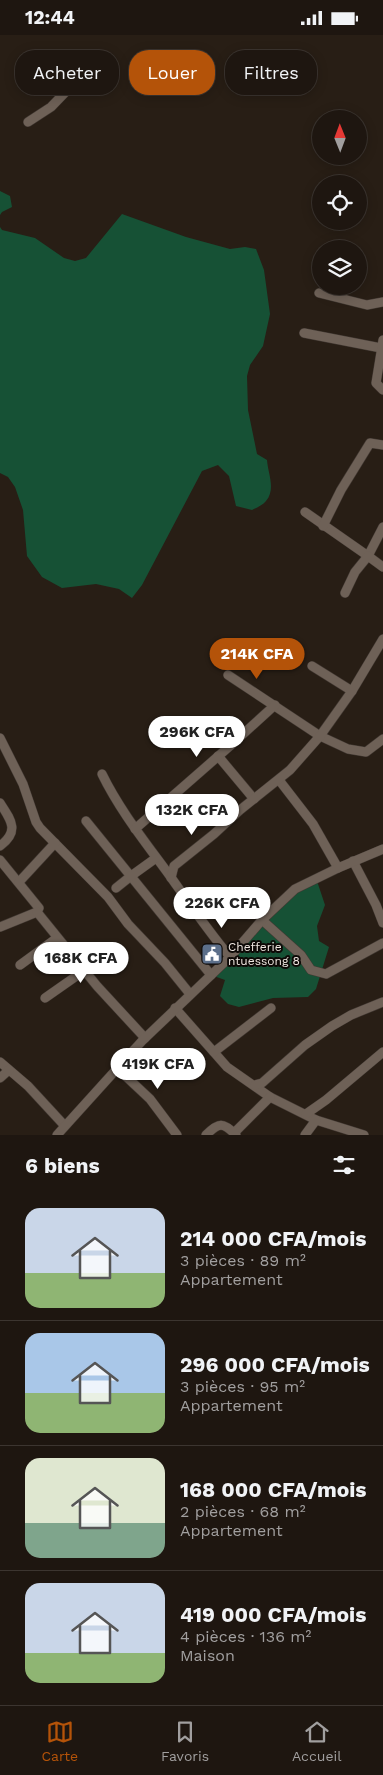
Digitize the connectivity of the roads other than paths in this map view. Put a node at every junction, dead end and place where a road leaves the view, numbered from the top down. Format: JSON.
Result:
{"nodes":[{"id":1,"x":63,"y":95,"type":"edge"},
{"id":2,"x":28,"y":122,"type":"dead end"},
{"id":3,"x":327,"y":295,"type":"edge"},
{"id":4,"x":383,"y":302,"type":"edge"},
{"id":5,"x":304,"y":333,"type":"dead end"},
{"id":6,"x":382,"y":344,"type":"edge"},
{"id":7,"x":383,"y":390,"type":"edge"},
{"id":8,"x":383,"y":445,"type":"edge"},
{"id":9,"x":305,"y":513,"type":"dead end"},
{"id":10,"x":323,"y":526,"type":"junction"},
{"id":11,"x":383,"y":527,"type":"edge"},
{"id":12,"x":368,"y":556,"type":"junction"},
{"id":13,"x":383,"y":567,"type":"edge"},
{"id":14,"x":345,"y":593,"type":"dead end"},
{"id":15,"x":383,"y":639,"type":"edge"},
{"id":16,"x":312,"y":666,"type":"dead end"},
{"id":17,"x":228,"y":675,"type":"dead end"},
{"id":18,"x":352,"y":691,"type":"junction"},
{"id":19,"x":275,"y":705,"type":"junction"},
{"id":20,"x":320,"y":736,"type":"junction"},
{"id":21,"x":0,"y":738,"type":"edge"},
{"id":22,"x":383,"y":739,"type":"edge"},
{"id":23,"x":218,"y":756,"type":"junction"},
{"id":24,"x":102,"y":774,"type":"dead end"},
{"id":25,"x":279,"y":780,"type":"junction"},
{"id":26,"x":254,"y":799,"type":"junction"},
{"id":27,"x":0,"y":803,"type":"edge"},
{"id":28,"x":86,"y":821,"type":"dead end"},
{"id":29,"x":135,"y":829,"type":"junction"},
{"id":30,"x":55,"y":843,"type":"junction"},
{"id":31,"x":0,"y":846,"type":"edge"},
{"id":32,"x":383,"y":849,"type":"edge"},
{"id":33,"x":156,"y":858,"type":"junction"},
{"id":34,"x":0,"y":860,"type":"edge"},
{"id":35,"x":353,"y":861,"type":"junction"},
{"id":36,"x":338,"y":868,"type":"junction"},
{"id":37,"x":131,"y":876,"type":"junction"},
{"id":38,"x":171,"y":878,"type":"junction"},
{"id":39,"x":19,"y":882,"type":"junction"},
{"id":40,"x":116,"y":889,"type":"dead end"},
{"id":41,"x":37,"y":912,"type":"junction"},
{"id":42,"x":262,"y":920,"type":"junction"},
{"id":43,"x":2,"y":923,"type":"edge"},
{"id":44,"x":383,"y":923,"type":"edge"},
{"id":45,"x":57,"y":938,"type":"junction"},
{"id":46,"x":383,"y":943,"type":"edge"},
{"id":47,"x":230,"y":957,"type":"junction"},
{"id":48,"x":20,"y":965,"type":"dead end"},
{"id":49,"x":85,"y":970,"type":"junction"},
{"id":50,"x":211,"y":975,"type":"junction"},
{"id":51,"x":190,"y":994,"type":"junction"},
{"id":52,"x":45,"y":998,"type":"dead end"},
{"id":53,"x":383,"y":1001,"type":"edge"},
{"id":54,"x":175,"y":1008,"type":"junction"},
{"id":55,"x":271,"y":1008,"type":"dead end"},
{"id":56,"x":145,"y":1038,"type":"junction"},
{"id":57,"x":134,"y":1050,"type":"junction"},
{"id":58,"x":214,"y":1052,"type":"junction"},
{"id":59,"x":383,"y":1053,"type":"edge"},
{"id":60,"x":0,"y":1062,"type":"edge"},
{"id":61,"x":151,"y":1066,"type":"dead end"},
{"id":62,"x":118,"y":1068,"type":"junction"},
{"id":63,"x":10,"y":1070,"type":"junction"},
{"id":64,"x":0,"y":1078,"type":"edge"},
{"id":65,"x":255,"y":1085,"type":"junction"},
{"id":66,"x":270,"y":1097,"type":"junction"},
{"id":67,"x":306,"y":1114,"type":"junction"},
{"id":68,"x":316,"y":1119,"type":"junction"},
{"id":69,"x":64,"y":1125,"type":"junction"},
{"id":70,"x":235,"y":1134,"type":"edge"},
{"id":71,"x":56,"y":1135,"type":"edge"},
{"id":72,"x":177,"y":1135,"type":"edge"},
{"id":73,"x":206,"y":1135,"type":"edge"},
{"id":74,"x":305,"y":1135,"type":"edge"},
{"id":75,"x":364,"y":1135,"type":"edge"}],
"edges":[{"from":1,"to":2,"type":"street"},
{"from":3,"to":4,"type":"street"},
{"from":5,"to":6,"type":"street"},
{"from":6,"to":7,"type":"street"},
{"from":8,"to":10,"type":"street"},
{"from":9,"to":10,"type":"street"},
{"from":10,"to":12,"type":"street"},
{"from":11,"to":12,"type":"street"},
{"from":12,"to":13,"type":"street"},
{"from":12,"to":14,"type":"street"},
{"from":15,"to":18,"type":"street"},
{"from":16,"to":18,"type":"street"},
{"from":17,"to":19,"type":"street"},
{"from":18,"to":20,"type":"street"},
{"from":19,"to":20,"type":"street"},
{"from":19,"to":23,"type":"street"},
{"from":20,"to":22,"type":"street"},
{"from":20,"to":25,"type":"street"},
{"from":21,"to":30,"type":"street"},
{"from":23,"to":26,"type":"street"},
{"from":23,"to":29,"type":"street"},
{"from":24,"to":29,"type":"street"},
{"from":25,"to":26,"type":"street"},
{"from":25,"to":36,"type":"street"},
{"from":26,"to":38,"type":"street"},
{"from":27,"to":31,"type":"street"},
{"from":28,"to":37,"type":"street"},
{"from":29,"to":33,"type":"street"},
{"from":30,"to":39,"type":"street"},
{"from":30,"to":51,"type":"street"},
{"from":32,"to":35,"type":"street"},
{"from":33,"to":37,"type":"street"},
{"from":33,"to":38,"type":"street"},
{"from":34,"to":39,"type":"street"},
{"from":35,"to":36,"type":"street"},
{"from":35,"to":44,"type":"street"},
{"from":36,"to":42,"type":"street"},
{"from":37,"to":40,"type":"street"},
{"from":37,"to":50,"type":"street"},
{"from":38,"to":47,"type":"street"},
{"from":39,"to":41,"type":"street"},
{"from":41,"to":43,"type":"street"},
{"from":41,"to":45,"type":"street"},
{"from":42,"to":46,"type":"street"},
{"from":42,"to":47,"type":"street"},
{"from":45,"to":48,"type":"street"},
{"from":45,"to":49,"type":"street"},
{"from":47,"to":50,"type":"street"},
{"from":49,"to":52,"type":"street"},
{"from":49,"to":56,"type":"street"},
{"from":50,"to":51,"type":"street"},
{"from":51,"to":54,"type":"street"},
{"from":53,"to":65,"type":"street"},
{"from":54,"to":56,"type":"street"},
{"from":54,"to":58,"type":"street"},
{"from":55,"to":58,"type":"street"},
{"from":56,"to":57,"type":"street"},
{"from":57,"to":61,"type":"street"},
{"from":57,"to":62,"type":"street"},
{"from":58,"to":65,"type":"street"},
{"from":59,"to":67,"type":"street"},
{"from":60,"to":63,"type":"street"},
{"from":62,"to":69,"type":"street"},
{"from":62,"to":72,"type":"street"},
{"from":63,"to":64,"type":"street"},
{"from":63,"to":69,"type":"street"},
{"from":65,"to":66,"type":"street"},
{"from":66,"to":67,"type":"street"},
{"from":66,"to":70,"type":"street"},
{"from":67,"to":68,"type":"street"},
{"from":68,"to":74,"type":"street"},
{"from":68,"to":75,"type":"street"},
{"from":69,"to":71,"type":"street"},
{"from":70,"to":73,"type":"street"}]}
